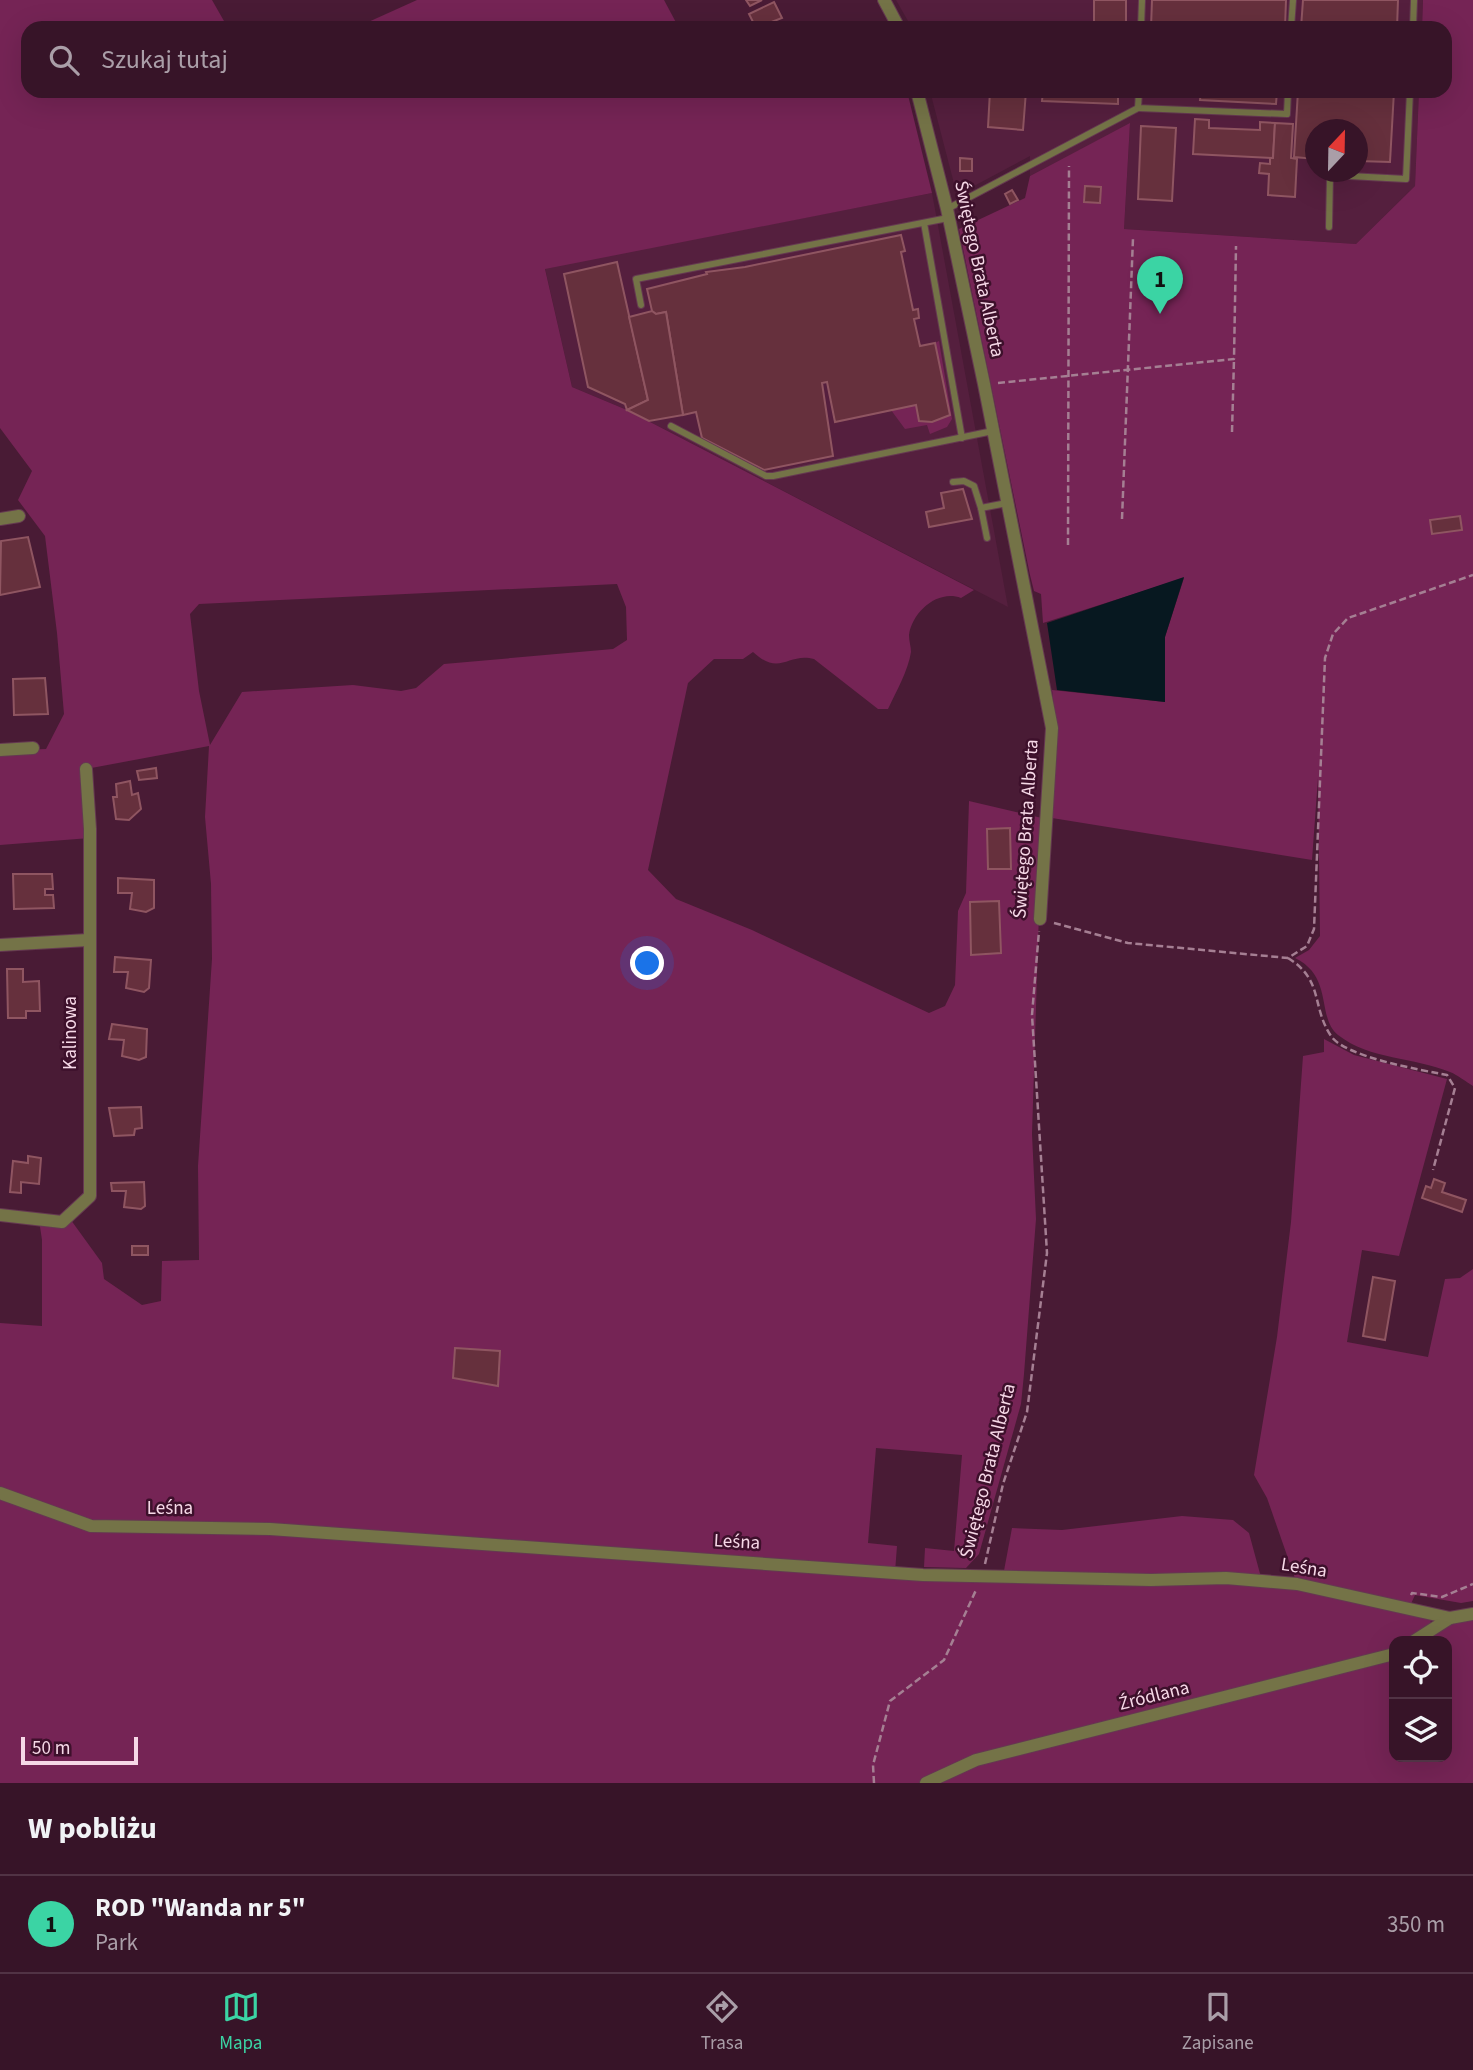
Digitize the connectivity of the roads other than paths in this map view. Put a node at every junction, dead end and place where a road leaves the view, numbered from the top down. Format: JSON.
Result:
{"nodes":[{"id":1,"x":884,"y":0,"type":"edge"},
{"id":2,"x":1142,"y":0,"type":"edge"},
{"id":3,"x":1293,"y":0,"type":"edge"},
{"id":4,"x":1414,"y":0,"type":"edge"},
{"id":5,"x":895,"y":21,"type":"edge"},
{"id":6,"x":1141,"y":21,"type":"edge"},
{"id":7,"x":1292,"y":21,"type":"edge"},
{"id":8,"x":1413,"y":21,"type":"edge"},
{"id":9,"x":919,"y":98,"type":"edge"},
{"id":10,"x":1139,"y":98,"type":"edge"},
{"id":11,"x":1288,"y":98,"type":"edge"},
{"id":12,"x":1410,"y":98,"type":"edge"},
{"id":13,"x":1138,"y":108,"type":"junction"},
{"id":14,"x":948,"y":213,"type":"junction"},
{"id":15,"x":924,"y":223,"type":"junction"},
{"id":16,"x":1329,"y":227,"type":"dead end"},
{"id":17,"x":641,"y":305,"type":"dead end"},
{"id":18,"x":671,"y":426,"type":"dead end"},
{"id":19,"x":993,"y":431,"type":"junction"},
{"id":20,"x":962,"y":438,"type":"junction"},
{"id":21,"x":953,"y":482,"type":"dead end"},
{"id":22,"x":1007,"y":503,"type":"junction"},
{"id":23,"x":981,"y":508,"type":"junction"},
{"id":24,"x":19,"y":516,"type":"dead end"},
{"id":25,"x":0,"y":519,"type":"edge"},
{"id":26,"x":987,"y":538,"type":"dead end"},
{"id":27,"x":33,"y":748,"type":"dead end"},
{"id":28,"x":0,"y":750,"type":"edge"},
{"id":29,"x":86,"y":769,"type":"dead end"},
{"id":30,"x":1040,"y":919,"type":"road end"},
{"id":31,"x":89,"y":940,"type":"junction"},
{"id":32,"x":0,"y":945,"type":"edge"},
{"id":33,"x":0,"y":1216,"type":"edge"},
{"id":34,"x":0,"y":1493,"type":"edge"},
{"id":35,"x":1473,"y":1614,"type":"edge"},
{"id":36,"x":1450,"y":1618,"type":"junction"},
{"id":37,"x":1422,"y":1636,"type":"edge"},
{"id":38,"x":1389,"y":1655,"type":"edge"},
{"id":39,"x":926,"y":1783,"type":"edge"}],
"edges":[{"from":1,"to":5,"type":"street"},
{"from":2,"to":6,"type":"lane"},
{"from":3,"to":7,"type":"lane"},
{"from":4,"to":8,"type":"lane"},
{"from":9,"to":14,"type":"street","name":"Świętego Brata Alberta"},
{"from":10,"to":13,"type":"lane"},
{"from":11,"to":13,"type":"lane"},
{"from":12,"to":16,"type":"lane"},
{"from":13,"to":14,"type":"lane"},
{"from":14,"to":15,"type":"lane"},
{"from":14,"to":19,"type":"street","name":"Świętego Brata Alberta"},
{"from":15,"to":17,"type":"lane"},
{"from":15,"to":20,"type":"lane"},
{"from":18,"to":20,"type":"lane"},
{"from":19,"to":20,"type":"lane"},
{"from":19,"to":22,"type":"street","name":"Świętego Brata Alberta"},
{"from":21,"to":23,"type":"lane"},
{"from":22,"to":23,"type":"lane"},
{"from":22,"to":30,"type":"street","name":"Świętego Brata Alberta"},
{"from":23,"to":26,"type":"lane"},
{"from":24,"to":25,"type":"street"},
{"from":27,"to":28,"type":"street"},
{"from":29,"to":31,"type":"street","name":"Kalinowa"},
{"from":31,"to":32,"type":"street"},
{"from":31,"to":33,"type":"street","name":"Kalinowa"},
{"from":34,"to":36,"type":"street","name":"Leśna"},
{"from":35,"to":36,"type":"street","name":"Leśna"},
{"from":36,"to":37,"type":"street"},
{"from":38,"to":39,"type":"street","name":"Źródlana"}]}
